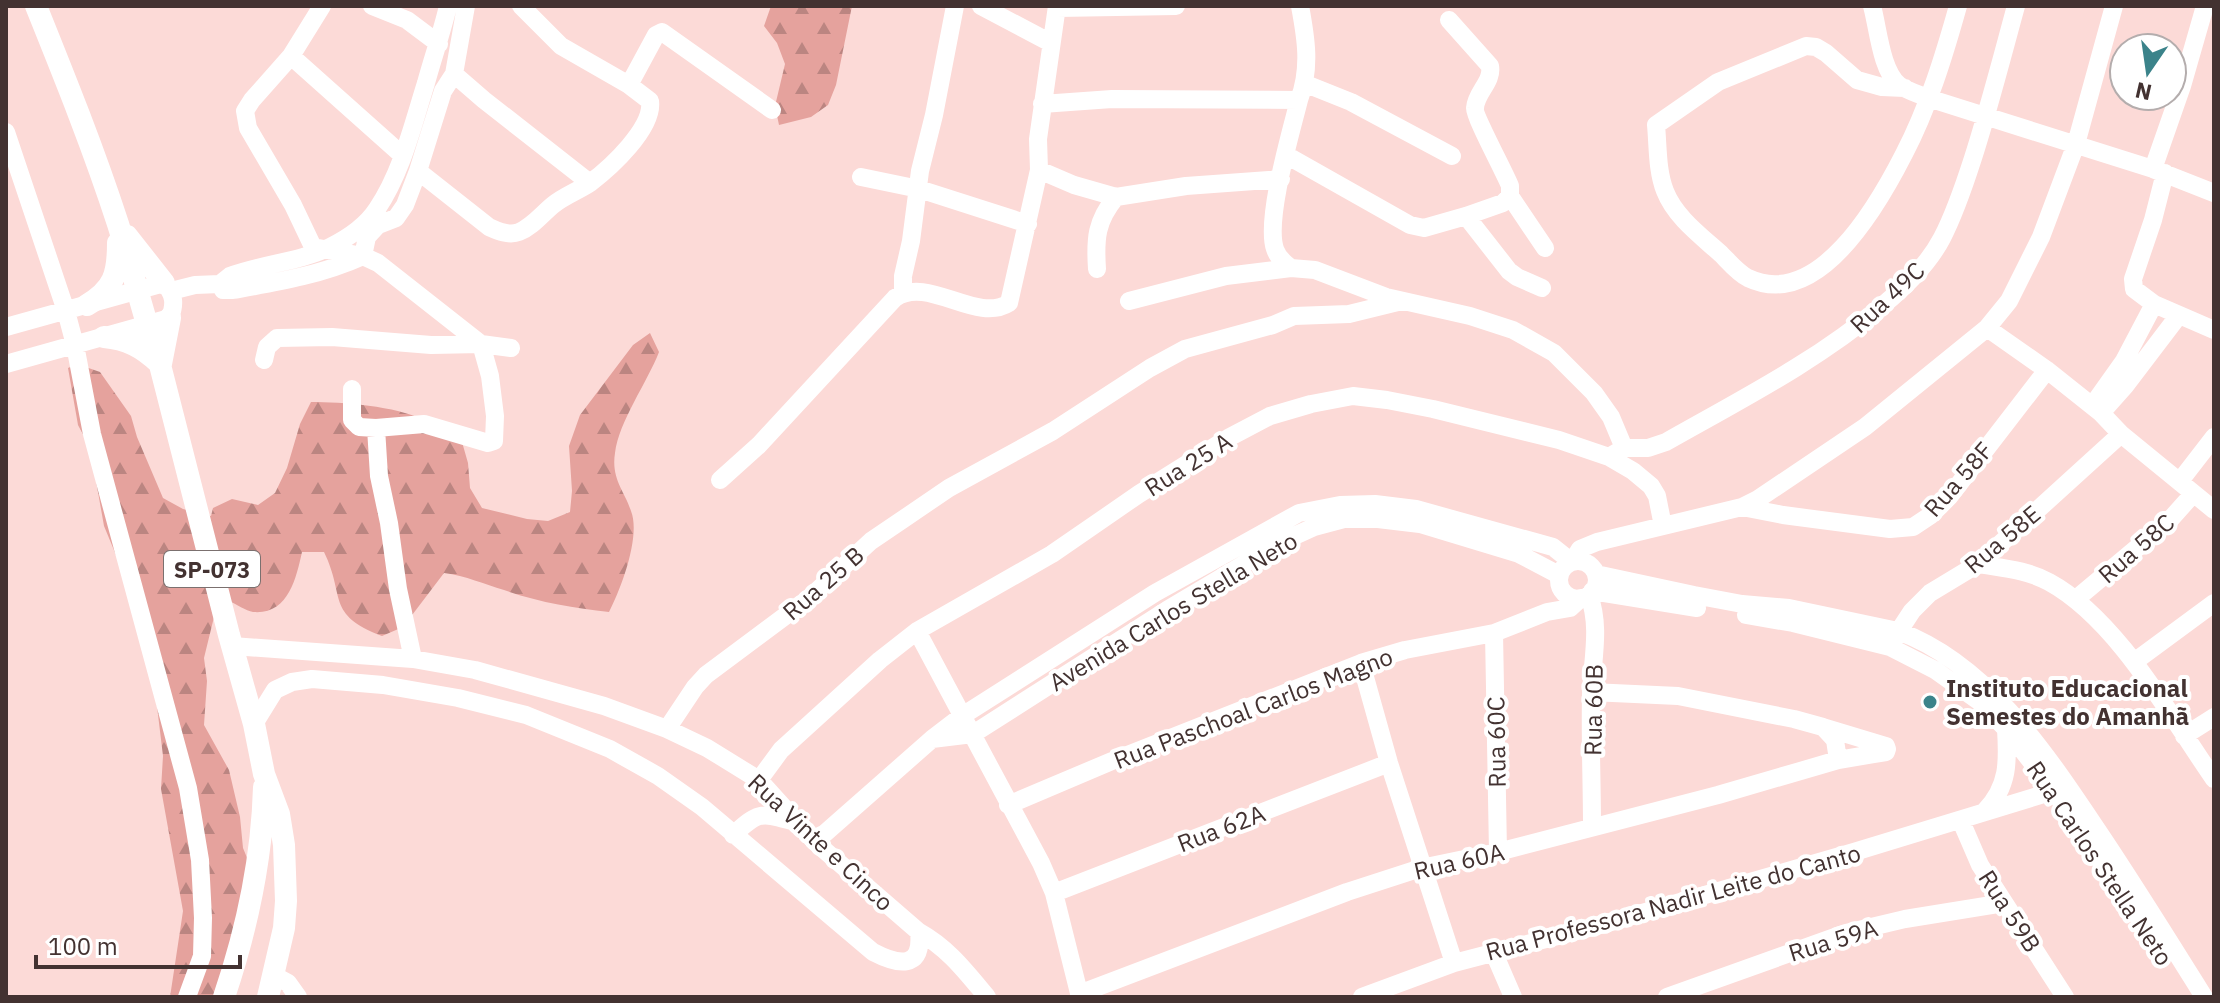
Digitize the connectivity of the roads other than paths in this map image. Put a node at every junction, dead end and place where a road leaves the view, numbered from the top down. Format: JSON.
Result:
{"nodes":[{"id":1,"x":36,"y":6,"type":"edge"},
{"id":2,"x":322,"y":6,"type":"edge"},
{"id":3,"x":372,"y":6,"type":"edge"},
{"id":4,"x":448,"y":6,"type":"edge"},
{"id":5,"x":466,"y":6,"type":"edge"},
{"id":6,"x":521,"y":6,"type":"edge"},
{"id":7,"x":955,"y":6,"type":"edge"},
{"id":8,"x":981,"y":6,"type":"edge"},
{"id":9,"x":1176,"y":6,"type":"edge"},
{"id":10,"x":1300,"y":6,"type":"edge"},
{"id":11,"x":1958,"y":6,"type":"edge"},
{"id":12,"x":2016,"y":6,"type":"edge"},
{"id":13,"x":2114,"y":6,"type":"edge"},
{"id":14,"x":2205,"y":6,"type":"edge"},
{"id":15,"x":1057,"y":7,"type":"edge"},
{"id":16,"x":1875,"y":9,"type":"edge"},
{"id":17,"x":1449,"y":20,"type":"dead end"},
{"id":18,"x":1051,"y":43,"type":"junction"},
{"id":19,"x":439,"y":44,"type":"junction"},
{"id":20,"x":291,"y":56,"type":"junction"},
{"id":21,"x":454,"y":74,"type":"junction"},
{"id":22,"x":629,"y":85,"type":"junction"},
{"id":23,"x":1905,"y":88,"type":"junction"},
{"id":24,"x":1302,"y":92,"type":"junction"},
{"id":25,"x":1928,"y":98,"type":"junction"},
{"id":26,"x":1042,"y":104,"type":"junction"},
{"id":27,"x":772,"y":110,"type":"dead end"},
{"id":28,"x":1987,"y":115,"type":"junction"},
{"id":29,"x":6,"y":132,"type":"edge"},
{"id":30,"x":2076,"y":144,"type":"junction"},
{"id":31,"x":402,"y":155,"type":"junction"},
{"id":32,"x":1286,"y":155,"type":"junction"},
{"id":33,"x":1452,"y":156,"type":"dead end"},
{"id":34,"x":1039,"y":170,"type":"junction"},
{"id":35,"x":418,"y":171,"type":"junction"},
{"id":36,"x":2159,"y":171,"type":"junction"},
{"id":37,"x":861,"y":177,"type":"dead end"},
{"id":38,"x":1281,"y":179,"type":"junction"},
{"id":39,"x":590,"y":183,"type":"junction"},
{"id":40,"x":919,"y":189,"type":"junction"},
{"id":41,"x":2214,"y":193,"type":"edge"},
{"id":42,"x":1510,"y":196,"type":"junction"},
{"id":43,"x":1116,"y":197,"type":"junction"},
{"id":44,"x":1466,"y":216,"type":"junction"},
{"id":45,"x":1028,"y":224,"type":"junction"},
{"id":46,"x":119,"y":226,"type":"junction"},
{"id":47,"x":1545,"y":248,"type":"dead end"},
{"id":48,"x":327,"y":249,"type":"junction"},
{"id":49,"x":363,"y":256,"type":"junction"},
{"id":50,"x":1291,"y":268,"type":"junction"},
{"id":51,"x":1097,"y":269,"type":"dead end"},
{"id":52,"x":220,"y":284,"type":"junction"},
{"id":53,"x":168,"y":287,"type":"junction"},
{"id":54,"x":1542,"y":288,"type":"dead end"},
{"id":55,"x":137,"y":291,"type":"junction"},
{"id":56,"x":903,"y":291,"type":"junction"},
{"id":57,"x":1129,"y":301,"type":"dead end"},
{"id":58,"x":1402,"y":301,"type":"junction"},
{"id":59,"x":2154,"y":304,"type":"junction"},
{"id":60,"x":76,"y":308,"type":"junction"},
{"id":61,"x":2179,"y":315,"type":"junction"},
{"id":62,"x":170,"y":318,"type":"junction"},
{"id":63,"x":146,"y":325,"type":"junction"},
{"id":64,"x":6,"y":327,"type":"edge"},
{"id":65,"x":1987,"y":328,"type":"junction"},
{"id":66,"x":2214,"y":330,"type":"edge"},
{"id":67,"x":104,"y":337,"type":"junction"},
{"id":68,"x":481,"y":344,"type":"junction"},
{"id":69,"x":75,"y":345,"type":"junction"},
{"id":70,"x":511,"y":348,"type":"dead end"},
{"id":71,"x":264,"y":360,"type":"dead end"},
{"id":72,"x":6,"y":364,"type":"edge"},
{"id":73,"x":160,"y":365,"type":"junction"},
{"id":74,"x":2047,"y":370,"type":"junction"},
{"id":75,"x":352,"y":389,"type":"dead end"},
{"id":76,"x":2096,"y":409,"type":"junction"},
{"id":77,"x":376,"y":428,"type":"junction"},
{"id":78,"x":2121,"y":434,"type":"junction"},
{"id":79,"x":2214,"y":437,"type":"edge"},
{"id":80,"x":1617,"y":452,"type":"junction"},
{"id":81,"x":720,"y":480,"type":"dead end"},
{"id":82,"x":2186,"y":487,"type":"junction"},
{"id":83,"x":1742,"y":507,"type":"junction"},
{"id":84,"x":2214,"y":510,"type":"edge"},
{"id":85,"x":1663,"y":526,"type":"junction"},
{"id":86,"x":1978,"y":564,"type":"junction"},
{"id":87,"x":1579,"y":579,"type":"junction"},
{"id":88,"x":2076,"y":599,"type":"junction"},
{"id":89,"x":2214,"y":603,"type":"edge"},
{"id":90,"x":1703,"y":608,"type":"joint"},
{"id":91,"x":917,"y":631,"type":"junction"},
{"id":92,"x":1494,"y":633,"type":"junction"},
{"id":93,"x":1894,"y":639,"type":"junction"},
{"id":94,"x":232,"y":646,"type":"junction"},
{"id":95,"x":413,"y":659,"type":"junction"},
{"id":96,"x":2134,"y":662,"type":"junction"},
{"id":97,"x":1361,"y":663,"type":"junction"},
{"id":98,"x":1591,"y":692,"type":"junction"},
{"id":99,"x":962,"y":716,"type":"junction"},
{"id":100,"x":2214,"y":717,"type":"edge"},
{"id":101,"x":254,"y":724,"type":"junction"},
{"id":102,"x":1823,"y":727,"type":"junction"},
{"id":103,"x":667,"y":729,"type":"junction"},
{"id":104,"x":2006,"y":729,"type":"junction"},
{"id":105,"x":973,"y":734,"type":"junction"},
{"id":106,"x":2184,"y":736,"type":"junction"},
{"id":107,"x":932,"y":739,"type":"junction"},
{"id":108,"x":1838,"y":755,"type":"junction"},
{"id":109,"x":1389,"y":763,"type":"junction"},
{"id":110,"x":264,"y":774,"type":"junction"},
{"id":111,"x":2214,"y":779,"type":"edge"},
{"id":112,"x":759,"y":780,"type":"junction"},
{"id":113,"x":2061,"y":788,"type":"junction"},
{"id":114,"x":1008,"y":805,"type":"junction"},
{"id":115,"x":1985,"y":811,"type":"junction"},
{"id":116,"x":1961,"y":821,"type":"junction"},
{"id":117,"x":796,"y":822,"type":"junction"},
{"id":118,"x":1592,"y":827,"type":"junction"},
{"id":119,"x":733,"y":835,"type":"junction"},
{"id":120,"x":815,"y":842,"type":"junction"},
{"id":121,"x":1498,"y":852,"type":"junction"},
{"id":122,"x":1421,"y":868,"type":"junction"},
{"id":123,"x":1054,"y":893,"type":"junction"},
{"id":124,"x":2004,"y":903,"type":"junction"},
{"id":125,"x":919,"y":932,"type":"junction"},
{"id":126,"x":242,"y":938,"type":"junction"},
{"id":127,"x":1494,"y":953,"type":"junction"},
{"id":128,"x":1454,"y":963,"type":"junction"},
{"id":129,"x":273,"y":976,"type":"edge"},
{"id":130,"x":1079,"y":995,"type":"edge"},
{"id":131,"x":187,"y":997,"type":"edge"},
{"id":132,"x":224,"y":997,"type":"edge"},
{"id":133,"x":298,"y":997,"type":"edge"},
{"id":134,"x":987,"y":997,"type":"edge"},
{"id":135,"x":1362,"y":997,"type":"edge"},
{"id":136,"x":1513,"y":997,"type":"edge"},
{"id":137,"x":1667,"y":997,"type":"edge"},
{"id":138,"x":2065,"y":997,"type":"edge"},
{"id":139,"x":2192,"y":997,"type":"edge"},
{"id":140,"x":2204,"y":997,"type":"edge"}],
"edges":[{"from":1,"to":46,"type":"main road","number":"SP-073"},
{"from":2,"to":20,"type":"street"},
{"from":3,"to":19,"type":"street"},
{"from":4,"to":19,"type":"street"},
{"from":5,"to":21,"type":"street"},
{"from":6,"to":22,"type":"street"},
{"from":7,"to":40,"type":"street"},
{"from":8,"to":18,"type":"street"},
{"from":9,"to":15,"type":"street"},
{"from":10,"to":24,"type":"street"},
{"from":11,"to":25,"type":"street"},
{"from":12,"to":28,"type":"street","name":"Rua 49C"},
{"from":13,"to":30,"type":"street"},
{"from":14,"to":36,"type":"street"},
{"from":15,"to":18,"type":"street"},
{"from":16,"to":23,"type":"street"},
{"from":17,"to":42,"type":"street"},
{"from":18,"to":26,"type":"street"},
{"from":19,"to":31,"type":"street"},
{"from":20,"to":31,"type":"street"},
{"from":20,"to":48,"type":"street"},
{"from":21,"to":35,"type":"street"},
{"from":21,"to":39,"type":"street"},
{"from":22,"to":27,"type":"street"},
{"from":22,"to":39,"type":"street"},
{"from":23,"to":25,"type":"street"},
{"from":23,"to":25,"type":"street"},
{"from":24,"to":26,"type":"street"},
{"from":24,"to":32,"type":"street"},
{"from":24,"to":33,"type":"street"},
{"from":25,"to":28,"type":"street"},
{"from":26,"to":34,"type":"street"},
{"from":28,"to":30,"type":"street"},
{"from":28,"to":80,"type":"street","name":"Rua 49C"},
{"from":29,"to":60,"type":"street"},
{"from":30,"to":36,"type":"street"},
{"from":30,"to":65,"type":"street"},
{"from":31,"to":48,"type":"street"},
{"from":32,"to":38,"type":"street"},
{"from":32,"to":44,"type":"street"},
{"from":34,"to":43,"type":"street"},
{"from":34,"to":45,"type":"street"},
{"from":35,"to":39,"type":"street"},
{"from":35,"to":49,"type":"street"},
{"from":36,"to":41,"type":"street"},
{"from":36,"to":59,"type":"street"},
{"from":37,"to":40,"type":"street"},
{"from":38,"to":43,"type":"street"},
{"from":38,"to":50,"type":"street"},
{"from":40,"to":45,"type":"street"},
{"from":40,"to":56,"type":"street"},
{"from":42,"to":44,"type":"street"},
{"from":42,"to":47,"type":"street"},
{"from":43,"to":51,"type":"street"},
{"from":44,"to":54,"type":"street"},
{"from":45,"to":56,"type":"street"},
{"from":46,"to":53,"type":"main road"},
{"from":46,"to":55,"type":"main road","number":"SP-073"},
{"from":46,"to":60,"type":"main road"},
{"from":48,"to":49,"type":"street"},
{"from":48,"to":52,"type":"street"},
{"from":49,"to":52,"type":"street"},
{"from":49,"to":68,"type":"street"},
{"from":50,"to":57,"type":"street"},
{"from":50,"to":58,"type":"street"},
{"from":52,"to":53,"type":"street"},
{"from":53,"to":55,"type":"street"},
{"from":53,"to":62,"type":"street"},
{"from":55,"to":60,"type":"street"},
{"from":55,"to":63,"type":"main road","number":"SP-073"},
{"from":56,"to":81,"type":"street"},
{"from":58,"to":80,"type":"street"},
{"from":58,"to":103,"type":"street","name":"Rua 25 B"},
{"from":59,"to":61,"type":"street"},
{"from":59,"to":76,"type":"street"},
{"from":60,"to":64,"type":"street"},
{"from":60,"to":69,"type":"street"},
{"from":61,"to":66,"type":"street"},
{"from":61,"to":76,"type":"street"},
{"from":62,"to":63,"type":"street"},
{"from":62,"to":73,"type":"main road"},
{"from":63,"to":67,"type":"street"},
{"from":63,"to":73,"type":"main road","number":"SP-073"},
{"from":65,"to":74,"type":"street"},
{"from":65,"to":83,"type":"street"},
{"from":67,"to":69,"type":"street"},
{"from":67,"to":73,"type":"main road"},
{"from":68,"to":70,"type":"street"},
{"from":68,"to":71,"type":"street"},
{"from":68,"to":77,"type":"street"},
{"from":69,"to":72,"type":"street"},
{"from":69,"to":131,"type":"street"},
{"from":73,"to":94,"type":"main road","number":"SP-073"},
{"from":74,"to":76,"type":"street"},
{"from":74,"to":83,"type":"street","name":"Rua 58F"},
{"from":75,"to":77,"type":"street"},
{"from":76,"to":78,"type":"street"},
{"from":77,"to":95,"type":"street"},
{"from":78,"to":82,"type":"street"},
{"from":78,"to":86,"type":"street","name":"Rua 58E"},
{"from":79,"to":82,"type":"street","name":"Rua 58C"},
{"from":80,"to":85,"type":"street","name":"Rua 25 A"},
{"from":80,"to":91,"type":"street","name":"Rua 25 A"},
{"from":82,"to":84,"type":"street"},
{"from":82,"to":88,"type":"street","name":"Rua 58C"},
{"from":83,"to":85,"type":"street"},
{"from":85,"to":87,"type":"street"},
{"from":86,"to":88,"type":"street"},
{"from":86,"to":93,"type":"street","name":"Rua 58E"},
{"from":87,"to":90,"type":"street","name":"Avenida Carlos Stella Neto"},
{"from":87,"to":92,"type":"street","name":"Rua Paschoal Carlos Magno"},
{"from":87,"to":93,"type":"street"},
{"from":87,"to":98,"type":"street","name":"Rua 60B"},
{"from":87,"to":99,"type":"street"},
{"from":87,"to":105,"type":"street","name":"Avenida Carlos Stella Neto"},
{"from":88,"to":96,"type":"street"},
{"from":89,"to":96,"type":"street"},
{"from":90,"to":93,"type":"street","name":"Rua Carlos Stella Neto"},
{"from":91,"to":99,"type":"street"},
{"from":91,"to":112,"type":"street","name":"Rua 25 A"},
{"from":92,"to":97,"type":"street","name":"Rua Paschoal Carlos Magno"},
{"from":92,"to":121,"type":"street","name":"Rua 60C"},
{"from":93,"to":104,"type":"street","name":"Rua Carlos Stella Neto"},
{"from":93,"to":113,"type":"street"},
{"from":94,"to":95,"type":"street","name":"Rua Vinte e Cinco"},
{"from":94,"to":101,"type":"main road","number":"SP-073"},
{"from":95,"to":103,"type":"street","name":"Rua Vinte e Cinco"},
{"from":96,"to":106,"type":"street"},
{"from":97,"to":109,"type":"street"},
{"from":97,"to":114,"type":"street","name":"Rua Paschoal Carlos Magno"},
{"from":98,"to":102,"type":"street"},
{"from":98,"to":118,"type":"street","name":"Rua 60B"},
{"from":99,"to":105,"type":"street"},
{"from":99,"to":107,"type":"street"},
{"from":100,"to":106,"type":"street"},
{"from":101,"to":110,"type":"main road","number":"SP-073"},
{"from":101,"to":119,"type":"street","name":"Rua Vinte e Cinco"},
{"from":102,"to":108,"type":"street"},
{"from":102,"to":108,"type":"street","name":"Rua 60A"},
{"from":103,"to":112,"type":"street","name":"Rua Vinte e Cinco"},
{"from":104,"to":113,"type":"street","name":"Rua Carlos Stella Neto"},
{"from":104,"to":115,"type":"street"},
{"from":105,"to":107,"type":"street","name":"Avenida Carlos Stella Neto"},
{"from":105,"to":114,"type":"street"},
{"from":106,"to":111,"type":"street"},
{"from":107,"to":120,"type":"street"},
{"from":108,"to":118,"type":"street","name":"Rua 60A"},
{"from":109,"to":122,"type":"street"},
{"from":109,"to":123,"type":"street","name":"Rua 62A"},
{"from":110,"to":126,"type":"main road","number":"SP-073"},
{"from":110,"to":129,"type":"main road","number":"SP-073"},
{"from":112,"to":117,"type":"street","name":"Rua Vinte e Cinco"},
{"from":113,"to":115,"type":"street","name":"Rua Professora Nadir Leite do Canto"},
{"from":113,"to":139,"type":"street","name":"Rua Carlos Stella Neto"},
{"from":113,"to":140,"type":"street"},
{"from":114,"to":123,"type":"street"},
{"from":115,"to":116,"type":"street","name":"Rua Professora Nadir Leite do Canto"},
{"from":116,"to":124,"type":"street","name":"Rua 59B"},
{"from":116,"to":127,"type":"street","name":"Rua Professora Nadir Leite do Canto"},
{"from":117,"to":119,"type":"street"},
{"from":117,"to":120,"type":"street","name":"Rua Vinte e Cinco"},
{"from":118,"to":121,"type":"street","name":"Rua 60A"},
{"from":119,"to":125,"type":"street","name":"Rua Vinte e Cinco"},
{"from":120,"to":125,"type":"street","name":"Rua Vinte e Cinco"},
{"from":121,"to":122,"type":"street","name":"Rua 60A"},
{"from":122,"to":128,"type":"street"},
{"from":122,"to":130,"type":"street","name":"Rua 60A"},
{"from":123,"to":130,"type":"street"},
{"from":124,"to":137,"type":"street","name":"Rua 59A"},
{"from":124,"to":138,"type":"street","name":"Rua 59B"},
{"from":125,"to":134,"type":"street"},
{"from":126,"to":129,"type":"main road"},
{"from":126,"to":132,"type":"main road","number":"SP-073"},
{"from":127,"to":128,"type":"street","name":"Rua Professora Nadir Leite do Canto"},
{"from":127,"to":136,"type":"street"},
{"from":128,"to":135,"type":"street","name":"Rua Professora Nadir Leite do Canto"},
{"from":129,"to":133,"type":"street"}]}
